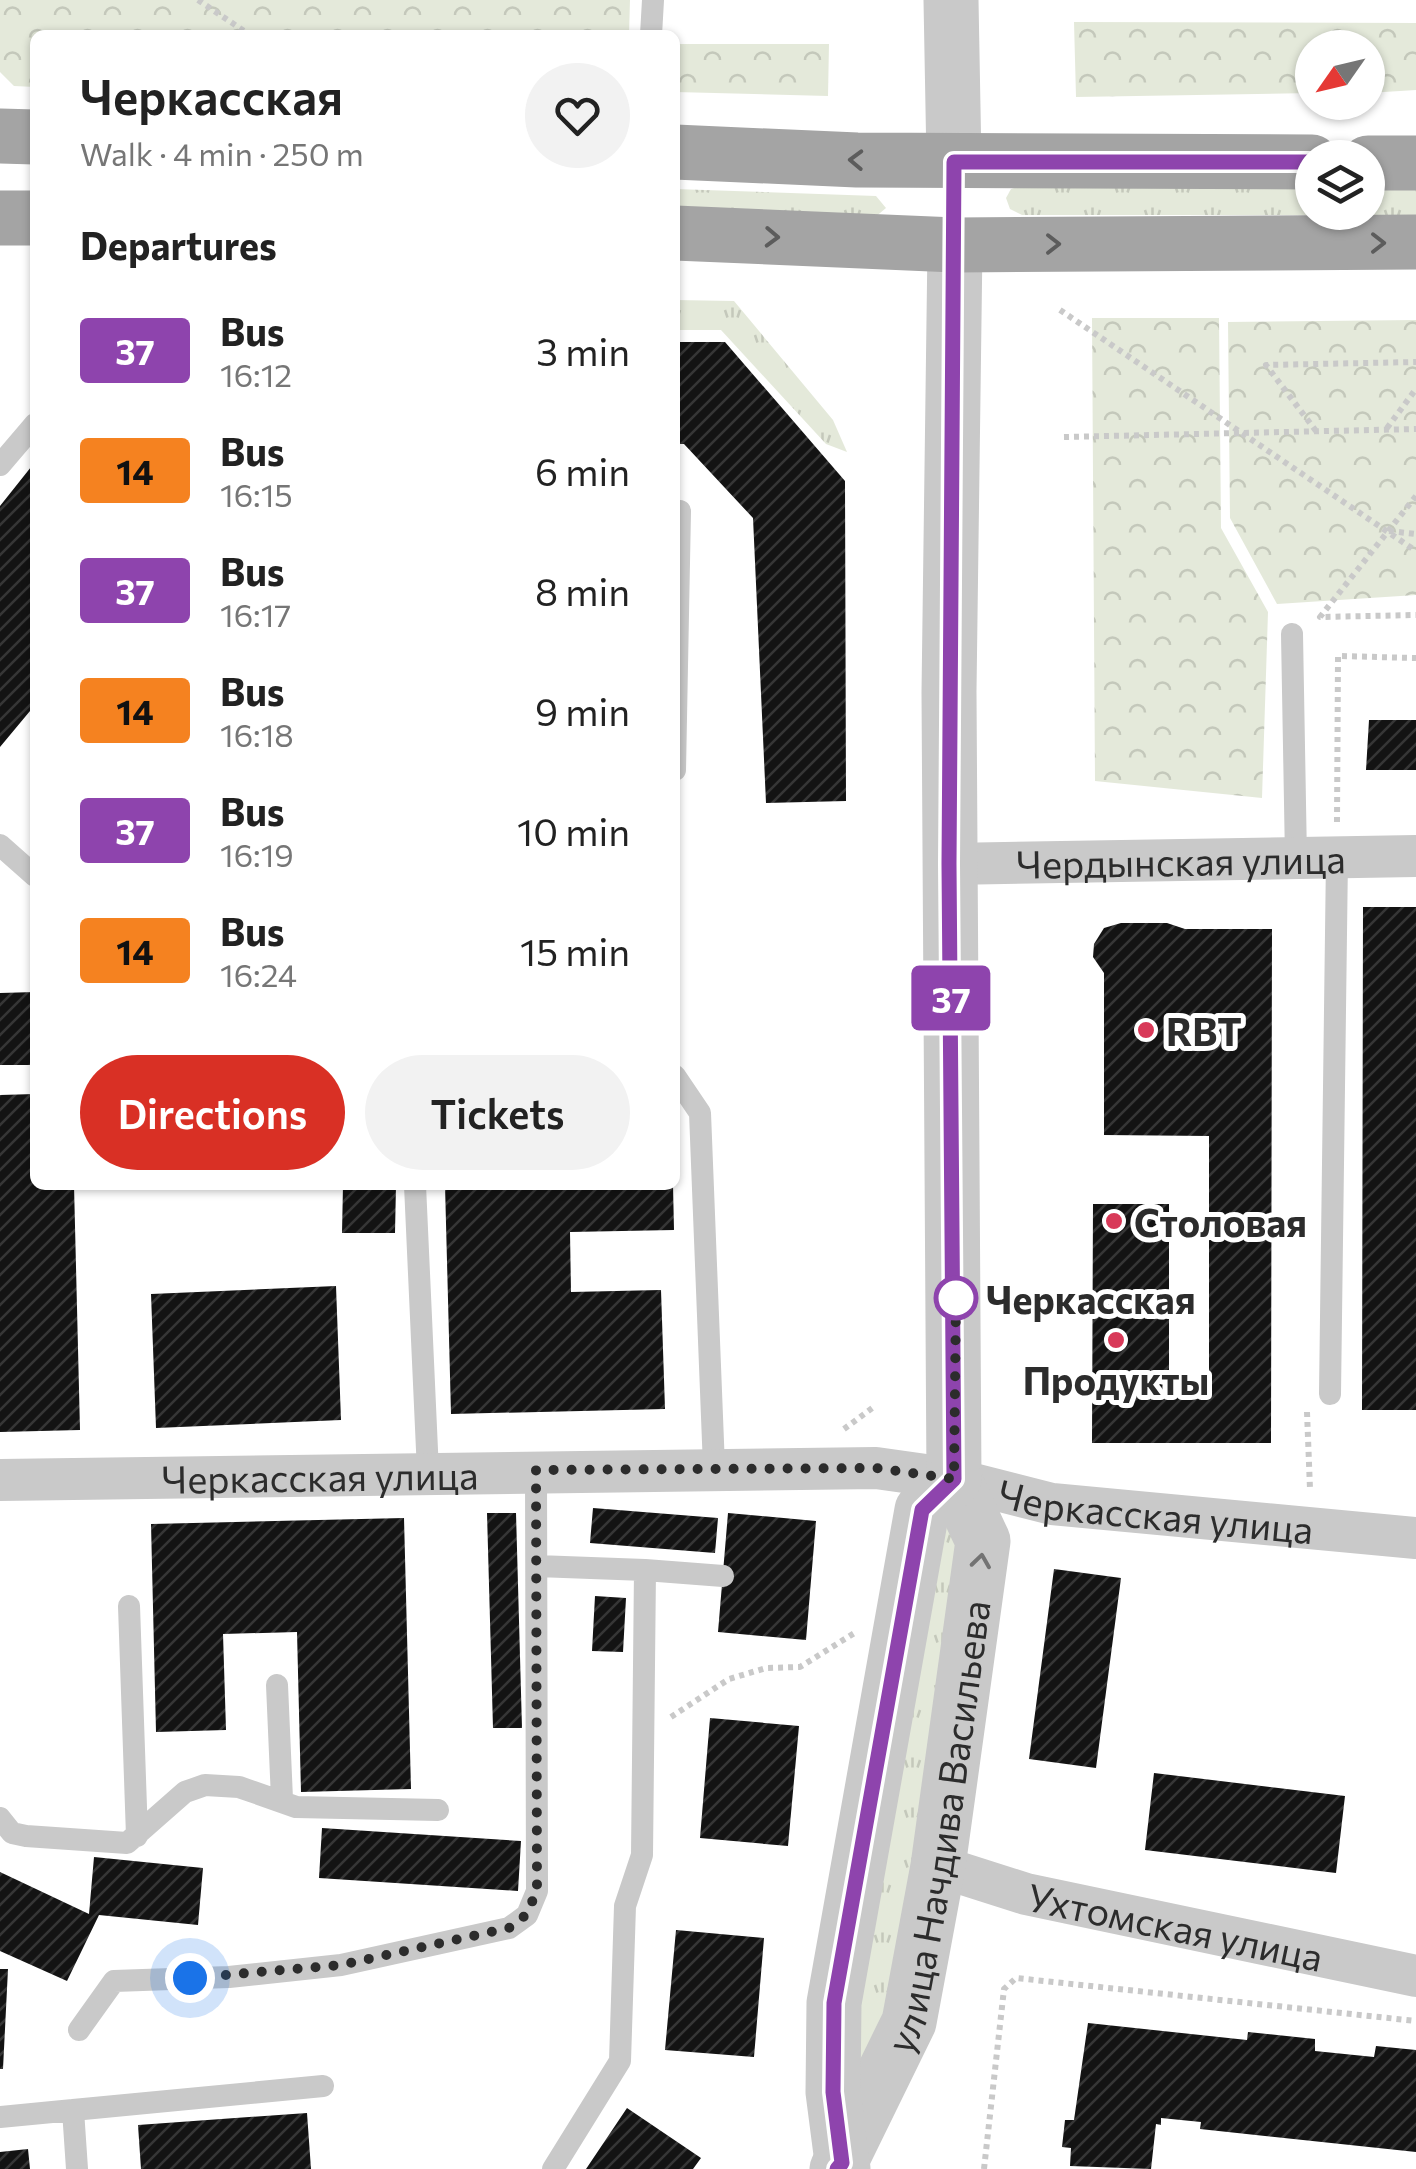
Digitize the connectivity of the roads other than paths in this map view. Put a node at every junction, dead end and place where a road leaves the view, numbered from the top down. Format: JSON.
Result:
{"nodes":[{"id":1,"x":653,"y":0,"type":"edge"},
{"id":2,"x":951,"y":0,"type":"edge"},
{"id":3,"x":651,"y":30,"type":"edge"},
{"id":4,"x":0,"y":136,"type":"edge"},
{"id":5,"x":30,"y":137,"type":"edge"},
{"id":6,"x":1416,"y":147,"type":"edge"},
{"id":7,"x":680,"y":152,"type":"edge"},
{"id":8,"x":1385,"y":157,"type":"edge"},
{"id":9,"x":954,"y":162,"type":"junction"},
{"id":10,"x":1295,"y":162,"type":"edge"},
{"id":11,"x":1385,"y":163,"type":"edge"},
{"id":12,"x":1416,"y":163,"type":"edge"},
{"id":13,"x":0,"y":218,"type":"edge"},
{"id":14,"x":30,"y":218,"type":"edge"},
{"id":15,"x":680,"y":233,"type":"edge"},
{"id":16,"x":1416,"y":242,"type":"edge"},
{"id":17,"x":955,"y":245,"type":"junction"},
{"id":18,"x":30,"y":430,"type":"edge"},
{"id":19,"x":0,"y":465,"type":"edge"},
{"id":20,"x":1292,"y":634,"type":"dead end"},
{"id":21,"x":0,"y":845,"type":"edge"},
{"id":22,"x":1416,"y":856,"type":"edge"},
{"id":23,"x":1316,"y":858,"type":"junction"},
{"id":24,"x":949,"y":864,"type":"junction"},
{"id":25,"x":30,"y":872,"type":"edge"},
{"id":26,"x":680,"y":1083,"type":"edge"},
{"id":27,"x":415,"y":1190,"type":"edge"},
{"id":28,"x":1318,"y":1394,"type":"road end"},
{"id":29,"x":714,"y":1468,"type":"junction"},
{"id":30,"x":536,"y":1470,"type":"junction"},
{"id":31,"x":428,"y":1472,"type":"junction"},
{"id":32,"x":954,"y":1479,"type":"junction"},
{"id":33,"x":0,"y":1480,"type":"edge"},
{"id":34,"x":1416,"y":1538,"type":"edge"},
{"id":35,"x":537,"y":1566,"type":"junction"},
{"id":36,"x":644,"y":1570,"type":"junction"},
{"id":37,"x":723,"y":1576,"type":"dead end"},
{"id":38,"x":128,"y":1606,"type":"dead end"},
{"id":39,"x":277,"y":1685,"type":"dead end"},
{"id":40,"x":282,"y":1799,"type":"junction"},
{"id":41,"x":438,"y":1810,"type":"dead end"},
{"id":42,"x":0,"y":1818,"type":"edge"},
{"id":43,"x":137,"y":1836,"type":"junction"},
{"id":44,"x":938,"y":1866,"type":"junction"},
{"id":45,"x":1416,"y":1976,"type":"edge"},
{"id":46,"x":79,"y":2030,"type":"dead end"},
{"id":47,"x":324,"y":2086,"type":"dead end"},
{"id":48,"x":73,"y":2110,"type":"junction"},
{"id":49,"x":0,"y":2117,"type":"edge"},
{"id":50,"x":841,"y":2167,"type":"edge"},
{"id":51,"x":77,"y":2169,"type":"edge"},
{"id":52,"x":553,"y":2169,"type":"edge"}],
"edges":[{"from":1,"to":3,"type":"lane"},
{"from":2,"to":9,"type":"street"},
{"from":4,"to":5,"type":"main road"},
{"from":6,"to":8,"type":"street"},
{"from":9,"to":7,"type":"main road","one_way":true},
{"from":9,"to":10,"type":"main road"},
{"from":9,"to":17,"type":"main road"},
{"from":11,"to":12,"type":"main road"},
{"from":13,"to":14,"type":"main road"},
{"from":15,"to":17,"type":"main road","one_way":true},
{"from":17,"to":16,"type":"main road","one_way":true},
{"from":17,"to":24,"type":"street","name":"улица Начдива Васильева"},
{"from":18,"to":19,"type":"lane"},
{"from":20,"to":23,"type":"lane"},
{"from":21,"to":25,"type":"lane"},
{"from":22,"to":23,"type":"street","name":"Чердынская улица"},
{"from":23,"to":24,"type":"street","name":"Чердынская улица"},
{"from":23,"to":28,"type":"lane"},
{"from":24,"to":32,"type":"street","name":"улица Начдива Васильева"},
{"from":26,"to":29,"type":"lane"},
{"from":27,"to":31,"type":"lane"},
{"from":29,"to":30,"type":"street","name":"Черкасская улица"},
{"from":29,"to":32,"type":"street","name":"Черкасская улица"},
{"from":30,"to":31,"type":"street","name":"Черкасская улица"},
{"from":30,"to":35,"type":"lane"},
{"from":31,"to":33,"type":"street","name":"Черкасская улица"},
{"from":32,"to":34,"type":"street","name":"Черкасская улица"},
{"from":44,"to":32,"type":"street","name":"улица Начдива Васильева","one_way":true},
{"from":32,"to":50,"type":"street","name":"улица Начдива Васильева"},
{"from":35,"to":36,"type":"lane"},
{"from":35,"to":46,"type":"lane"},
{"from":36,"to":37,"type":"lane"},
{"from":36,"to":52,"type":"lane"},
{"from":38,"to":43,"type":"lane"},
{"from":39,"to":40,"type":"lane"},
{"from":40,"to":41,"type":"lane"},
{"from":40,"to":43,"type":"lane"},
{"from":42,"to":43,"type":"lane"},
{"from":44,"to":45,"type":"street","name":"Ухтомская улица"},
{"from":44,"to":50,"type":"street","name":"улица Начдива Васильева"},
{"from":47,"to":48,"type":"lane"},
{"from":48,"to":49,"type":"lane"},
{"from":48,"to":51,"type":"lane"}]}
